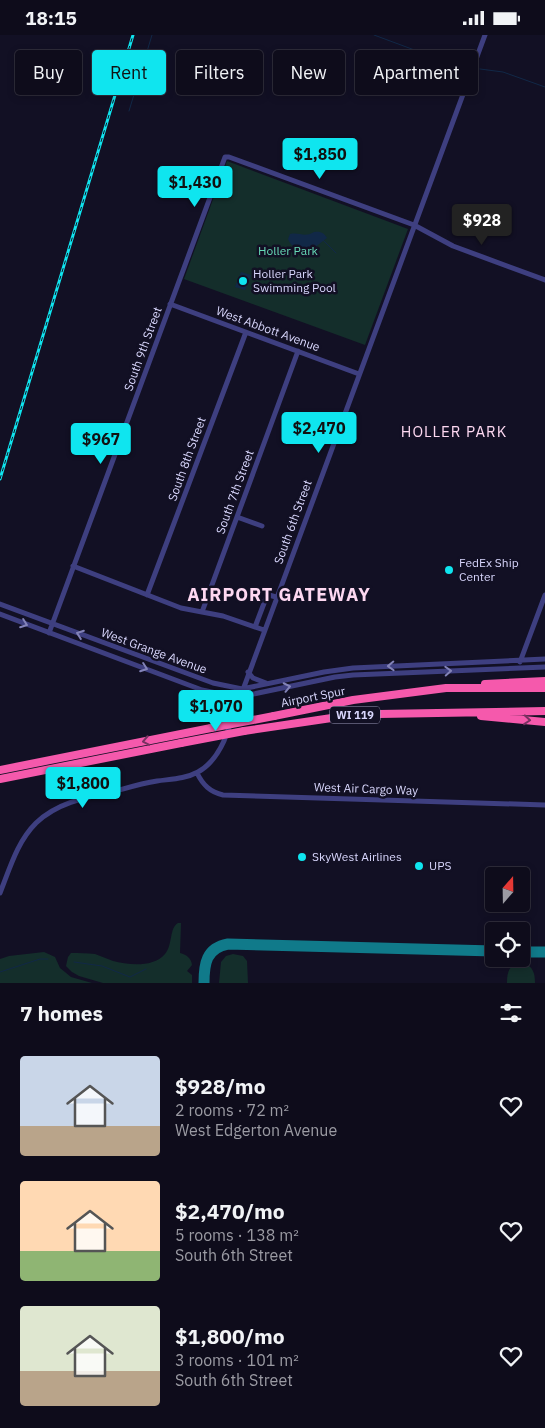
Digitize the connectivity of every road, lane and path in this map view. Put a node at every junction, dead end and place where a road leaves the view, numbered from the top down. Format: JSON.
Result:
{"nodes":[{"id":1,"x":485,"y":35,"type":"edge"},
{"id":2,"x":414,"y":225,"type":"junction"},
{"id":3,"x":545,"y":280,"type":"edge"},
{"id":4,"x":170,"y":304,"type":"junction"},
{"id":5,"x":246,"y":332,"type":"junction"},
{"id":6,"x":298,"y":351,"type":"junction"},
{"id":7,"x":359,"y":374,"type":"junction"},
{"id":8,"x":236,"y":517,"type":"junction"},
{"id":9,"x":262,"y":526,"type":"dead end"},
{"id":10,"x":73,"y":567,"type":"junction"},
{"id":11,"x":147,"y":595,"type":"junction"},
{"id":12,"x":545,"y":595,"type":"edge"},
{"id":13,"x":276,"y":597,"type":"junction"},
{"id":14,"x":0,"y":604,"type":"edge"},
{"id":15,"x":202,"y":612,"type":"junction"},
{"id":16,"x":0,"y":614,"type":"edge"},
{"id":17,"x":52,"y":624,"type":"junction"},
{"id":18,"x":255,"y":627,"type":"junction"},
{"id":19,"x":264,"y":630,"type":"junction"},
{"id":20,"x":49,"y":633,"type":"junction"},
{"id":21,"x":130,"y":652,"type":"junction"},
{"id":22,"x":545,"y":659,"type":"edge"},
{"id":23,"x":521,"y":660,"type":"junction"},
{"id":24,"x":489,"y":661,"type":"junction"},
{"id":25,"x":126,"y":662,"type":"junction"},
{"id":26,"x":370,"y":667,"type":"junction"},
{"id":27,"x":545,"y":667,"type":"edge"},
{"id":28,"x":518,"y":668,"type":"junction"},
{"id":29,"x":489,"y":669,"type":"junction"},
{"id":30,"x":248,"y":672,"type":"junction"},
{"id":31,"x":370,"y":674,"type":"junction"},
{"id":32,"x":206,"y":681,"type":"junction"},
{"id":33,"x":545,"y":681,"type":"edge"},
{"id":34,"x":269,"y":683,"type":"junction"},
{"id":35,"x":446,"y":688,"type":"junction"},
{"id":36,"x":545,"y":688,"type":"edge"},
{"id":37,"x":242,"y":689,"type":"junction"},
{"id":38,"x":202,"y":690,"type":"junction"},
{"id":39,"x":239,"y":697,"type":"junction"},
{"id":40,"x":545,"y":711,"type":"edge"},
{"id":41,"x":444,"y":713,"type":"junction"},
{"id":42,"x":545,"y":722,"type":"edge"},
{"id":43,"x":0,"y":770,"type":"edge"},
{"id":44,"x":197,"y":773,"type":"junction"},
{"id":45,"x":0,"y":779,"type":"edge"},
{"id":46,"x":545,"y":805,"type":"edge"},
{"id":47,"x":0,"y":893,"type":"edge"}],
"edges":[{"from":1,"to":2,"type":"street","name":"South 6th Street"},
{"from":2,"to":3,"type":"street"},
{"from":2,"to":4,"type":"street","name":"South 9th Street"},
{"from":2,"to":7,"type":"street","name":"South 6th Street"},
{"from":4,"to":5,"type":"street","name":"West Abbott Avenue"},
{"from":4,"to":10,"type":"street","name":"South 9th Street"},
{"from":5,"to":6,"type":"street","name":"West Abbott Avenue"},
{"from":5,"to":11,"type":"street","name":"South 8th Street"},
{"from":6,"to":7,"type":"street","name":"West Abbott Avenue"},
{"from":6,"to":8,"type":"street","name":"South 7th Street"},
{"from":7,"to":13,"type":"street","name":"South 6th Street"},
{"from":8,"to":9,"type":"street"},
{"from":8,"to":15,"type":"street","name":"South 7th Street"},
{"from":10,"to":11,"type":"street"},
{"from":10,"to":17,"type":"street","name":"South 9th Street"},
{"from":11,"to":15,"type":"street"},
{"from":12,"to":23,"type":"street"},
{"from":13,"to":18,"type":"street"},
{"from":13,"to":19,"type":"street","name":"South 6th Street"},
{"from":14,"to":17,"type":"street","name":"West Grange Avenue"},
{"from":15,"to":18,"type":"street"},
{"from":16,"to":20,"type":"street","name":"West Grange Avenue","one_way":true},
{"from":17,"to":20,"type":"street","name":"South 9th Street"},
{"from":21,"to":17,"type":"street","name":"West Grange Avenue","one_way":true},
{"from":18,"to":19,"type":"street"},
{"from":19,"to":30,"type":"street","name":"South 6th Street"},
{"from":20,"to":25,"type":"street","name":"West Grange Avenue"},
{"from":21,"to":25,"type":"street"},
{"from":21,"to":32,"type":"street","name":"West Grange Avenue"},
{"from":22,"to":23,"type":"street","name":"West Grange Avenue"},
{"from":23,"to":24,"type":"street","name":"West Grange Avenue"},
{"from":23,"to":28,"type":"street"},
{"from":24,"to":26,"type":"street","name":"West Grange Avenue","one_way":true},
{"from":24,"to":29,"type":"street"},
{"from":25,"to":38,"type":"street","name":"West Grange Avenue","one_way":true},
{"from":26,"to":31,"type":"street"},
{"from":26,"to":34,"type":"street","name":"West Grange Avenue"},
{"from":27,"to":28,"type":"street","name":"West Grange Avenue"},
{"from":28,"to":29,"type":"street","name":"West Grange Avenue"},
{"from":31,"to":29,"type":"street","name":"West Grange Avenue","one_way":true},
{"from":30,"to":34,"type":"street"},
{"from":30,"to":37,"type":"street","name":"South 6th Street"},
{"from":39,"to":31,"type":"street","name":"West Grange Avenue","one_way":true},
{"from":32,"to":37,"type":"street","name":"West Grange Avenue"},
{"from":32,"to":38,"type":"street"},
{"from":33,"to":35,"type":"highway"},
{"from":34,"to":37,"type":"street","name":"West Grange Avenue"},
{"from":35,"to":36,"type":"highway","name":"Airport Spur","number":"WI 119"},
{"from":35,"to":43,"type":"highway","name":"Airport Spur","number":"WI 119","one_way":true,"bridge":true},
{"from":37,"to":39,"type":"street","name":"South 6th Street"},
{"from":38,"to":39,"type":"street","name":"West Grange Avenue"},
{"from":39,"to":44,"type":"street","name":"South 6th Street"},
{"from":40,"to":41,"type":"highway","name":"Airport Spur","number":"WI 119"},
{"from":41,"to":42,"type":"highway","one_way":true},
{"from":41,"to":45,"type":"highway","name":"Airport Spur","number":"WI 119","bridge":true},
{"from":44,"to":46,"type":"street","name":"West Air Cargo Way"},
{"from":44,"to":47,"type":"street","name":"South 6th Street"}]}
